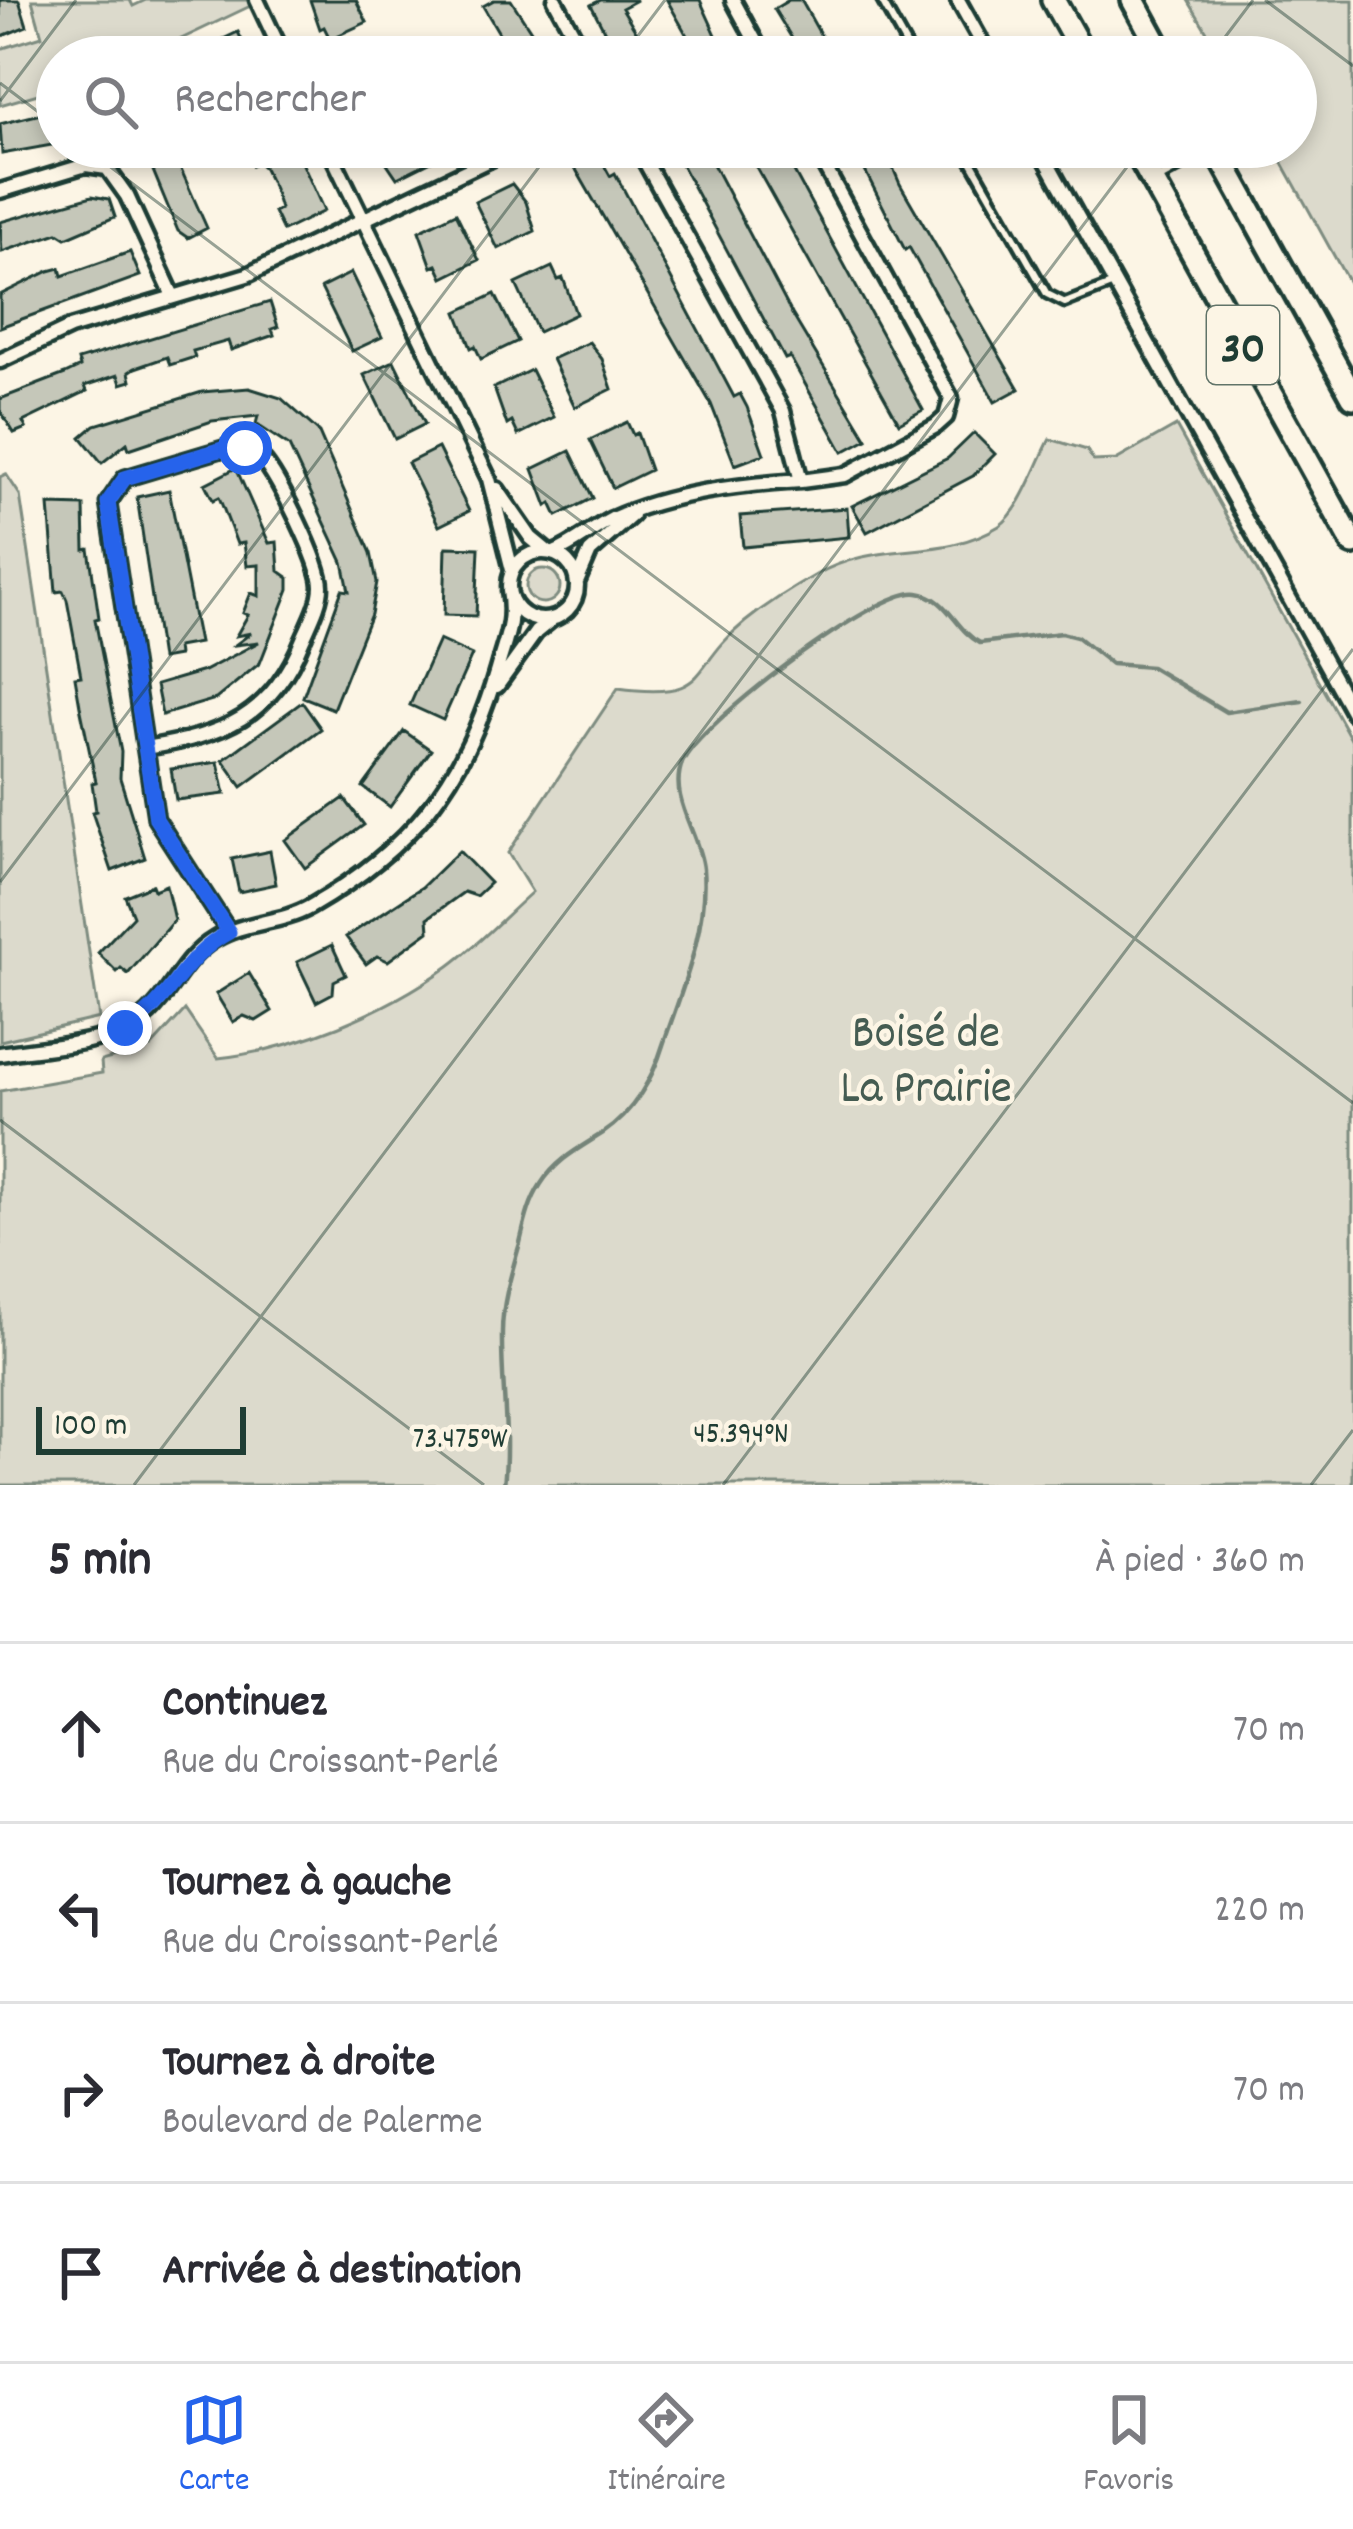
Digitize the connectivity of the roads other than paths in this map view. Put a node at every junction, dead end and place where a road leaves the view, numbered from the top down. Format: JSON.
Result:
{"nodes":[{"id":1,"x":555,"y":0,"type":"edge"},
{"id":2,"x":733,"y":0,"type":"edge"},
{"id":3,"x":881,"y":0,"type":"edge"},
{"id":4,"x":958,"y":0,"type":"edge"},
{"id":5,"x":1053,"y":0,"type":"edge"},
{"id":6,"x":1133,"y":0,"type":"edge"},
{"id":7,"x":258,"y":2,"type":"edge"},
{"id":8,"x":274,"y":36,"type":"edge"},
{"id":9,"x":575,"y":36,"type":"edge"},
{"id":10,"x":753,"y":36,"type":"edge"},
{"id":11,"x":901,"y":36,"type":"edge"},
{"id":12,"x":978,"y":36,"type":"edge"},
{"id":13,"x":1073,"y":36,"type":"edge"},
{"id":14,"x":1153,"y":36,"type":"edge"},
{"id":15,"x":76,"y":168,"type":"edge"},
{"id":16,"x":106,"y":168,"type":"edge"},
{"id":17,"x":338,"y":168,"type":"edge"},
{"id":18,"x":472,"y":168,"type":"edge"},
{"id":19,"x":649,"y":168,"type":"edge"},
{"id":20,"x":825,"y":168,"type":"edge"},
{"id":21,"x":975,"y":168,"type":"edge"},
{"id":22,"x":1051,"y":168,"type":"edge"},
{"id":23,"x":1145,"y":168,"type":"edge"},
{"id":24,"x":1178,"y":168,"type":"edge"},
{"id":25,"x":1227,"y":168,"type":"edge"},
{"id":26,"x":1153,"y":182,"type":"junction"},
{"id":27,"x":0,"y":191,"type":"edge"},
{"id":28,"x":364,"y":220,"type":"junction"},
{"id":29,"x":1115,"y":284,"type":"junction"},
{"id":30,"x":173,"y":296,"type":"junction"},
{"id":31,"x":0,"y":361,"type":"edge"},
{"id":32,"x":1353,"y":397,"type":"edge"},
{"id":33,"x":489,"y":478,"type":"junction"},
{"id":34,"x":801,"y":481,"type":"junction"},
{"id":35,"x":638,"y":511,"type":"junction"},
{"id":36,"x":1353,"y":543,"type":"edge"},
{"id":37,"x":551,"y":552,"type":"junction"},
{"id":38,"x":512,"y":570,"type":"junction"},
{"id":39,"x":578,"y":584,"type":"junction"},
{"id":40,"x":509,"y":591,"type":"junction"},
{"id":41,"x":552,"y":620,"type":"junction"},
{"id":42,"x":490,"y":697,"type":"junction"},
{"id":43,"x":1353,"y":713,"type":"edge"},
{"id":44,"x":146,"y":748,"type":"junction"},
{"id":45,"x":229,"y":932,"type":"junction"},
{"id":46,"x":0,"y":1054,"type":"edge"}],
"edges":[{"from":1,"to":9,"type":"street"},
{"from":2,"to":10,"type":"street"},
{"from":3,"to":11,"type":"lane"},
{"from":4,"to":12,"type":"street"},
{"from":5,"to":13,"type":"highway"},
{"from":6,"to":14,"type":"highway"},
{"from":7,"to":8,"type":"street"},
{"from":15,"to":27,"type":"street"},
{"from":16,"to":30,"type":"street"},
{"from":17,"to":28,"type":"street"},
{"from":18,"to":28,"type":"street"},
{"from":19,"to":34,"type":"street"},
{"from":20,"to":34,"type":"street"},
{"from":21,"to":29,"type":"lane"},
{"from":22,"to":29,"type":"street"},
{"from":23,"to":26,"type":"highway","number":"30"},
{"from":24,"to":26,"type":"lane"},
{"from":25,"to":32,"type":"highway","number":"30"},
{"from":26,"to":36,"type":"highway","number":"30"},
{"from":28,"to":30,"type":"street"},
{"from":28,"to":33,"type":"street"},
{"from":29,"to":43,"type":"street"},
{"from":30,"to":31,"type":"street"},
{"from":33,"to":37,"type":"street"},
{"from":33,"to":38,"type":"street"},
{"from":34,"to":35,"type":"street"},
{"from":35,"to":37,"type":"street"},
{"from":35,"to":39,"type":"street"},
{"from":37,"to":38,"type":"street"},
{"from":37,"to":39,"type":"street"},
{"from":38,"to":40,"type":"street"},
{"from":39,"to":41,"type":"street"},
{"from":40,"to":41,"type":"street"},
{"from":40,"to":42,"type":"street"},
{"from":41,"to":42,"type":"street"},
{"from":42,"to":45,"type":"street"},
{"from":44,"to":44,"type":"street"},
{"from":44,"to":45,"type":"street"},
{"from":45,"to":46,"type":"street"}]}
